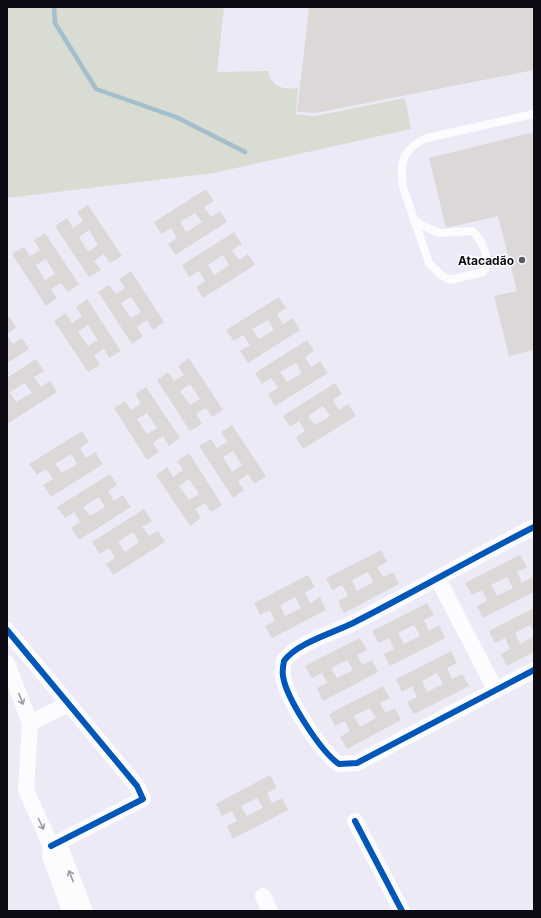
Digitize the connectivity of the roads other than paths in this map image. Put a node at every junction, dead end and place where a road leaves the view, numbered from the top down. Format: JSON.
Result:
{"nodes":[{"id":1,"x":534,"y":114,"type":"edge"},
{"id":2,"x":414,"y":220,"type":"junction"},
{"id":3,"x":534,"y":527,"type":"edge"},
{"id":4,"x":438,"y":579,"type":"junction"},
{"id":5,"x":7,"y":630,"type":"edge"},
{"id":6,"x":7,"y":663,"type":"edge"},
{"id":7,"x":534,"y":670,"type":"edge"},
{"id":8,"x":495,"y":689,"type":"junction"},
{"id":9,"x":69,"y":704,"type":"junction"},
{"id":10,"x":30,"y":723,"type":"junction"},
{"id":11,"x":355,"y":821,"type":"dead end"},
{"id":12,"x":51,"y":846,"type":"junction"},
{"id":13,"x":263,"y":896,"type":"dead end"},
{"id":14,"x":70,"y":911,"type":"edge"},
{"id":15,"x":85,"y":911,"type":"edge"},
{"id":16,"x":270,"y":911,"type":"edge"},
{"id":17,"x":402,"y":911,"type":"edge"}],
"edges":[{"from":1,"to":2,"type":"lane"},
{"from":2,"to":2,"type":"lane"},
{"from":3,"to":4,"type":"street"},
{"from":4,"to":8,"type":"street"},
{"from":4,"to":8,"type":"street"},
{"from":5,"to":9,"type":"street"},
{"from":6,"to":10,"type":"street","one_way":true},
{"from":7,"to":8,"type":"street"},
{"from":9,"to":10,"type":"street"},
{"from":9,"to":12,"type":"street"},
{"from":10,"to":12,"type":"street","one_way":true},
{"from":11,"to":17,"type":"street"},
{"from":12,"to":14,"type":"street"},
{"from":15,"to":12,"type":"street","one_way":true},
{"from":13,"to":16,"type":"street"}]}
